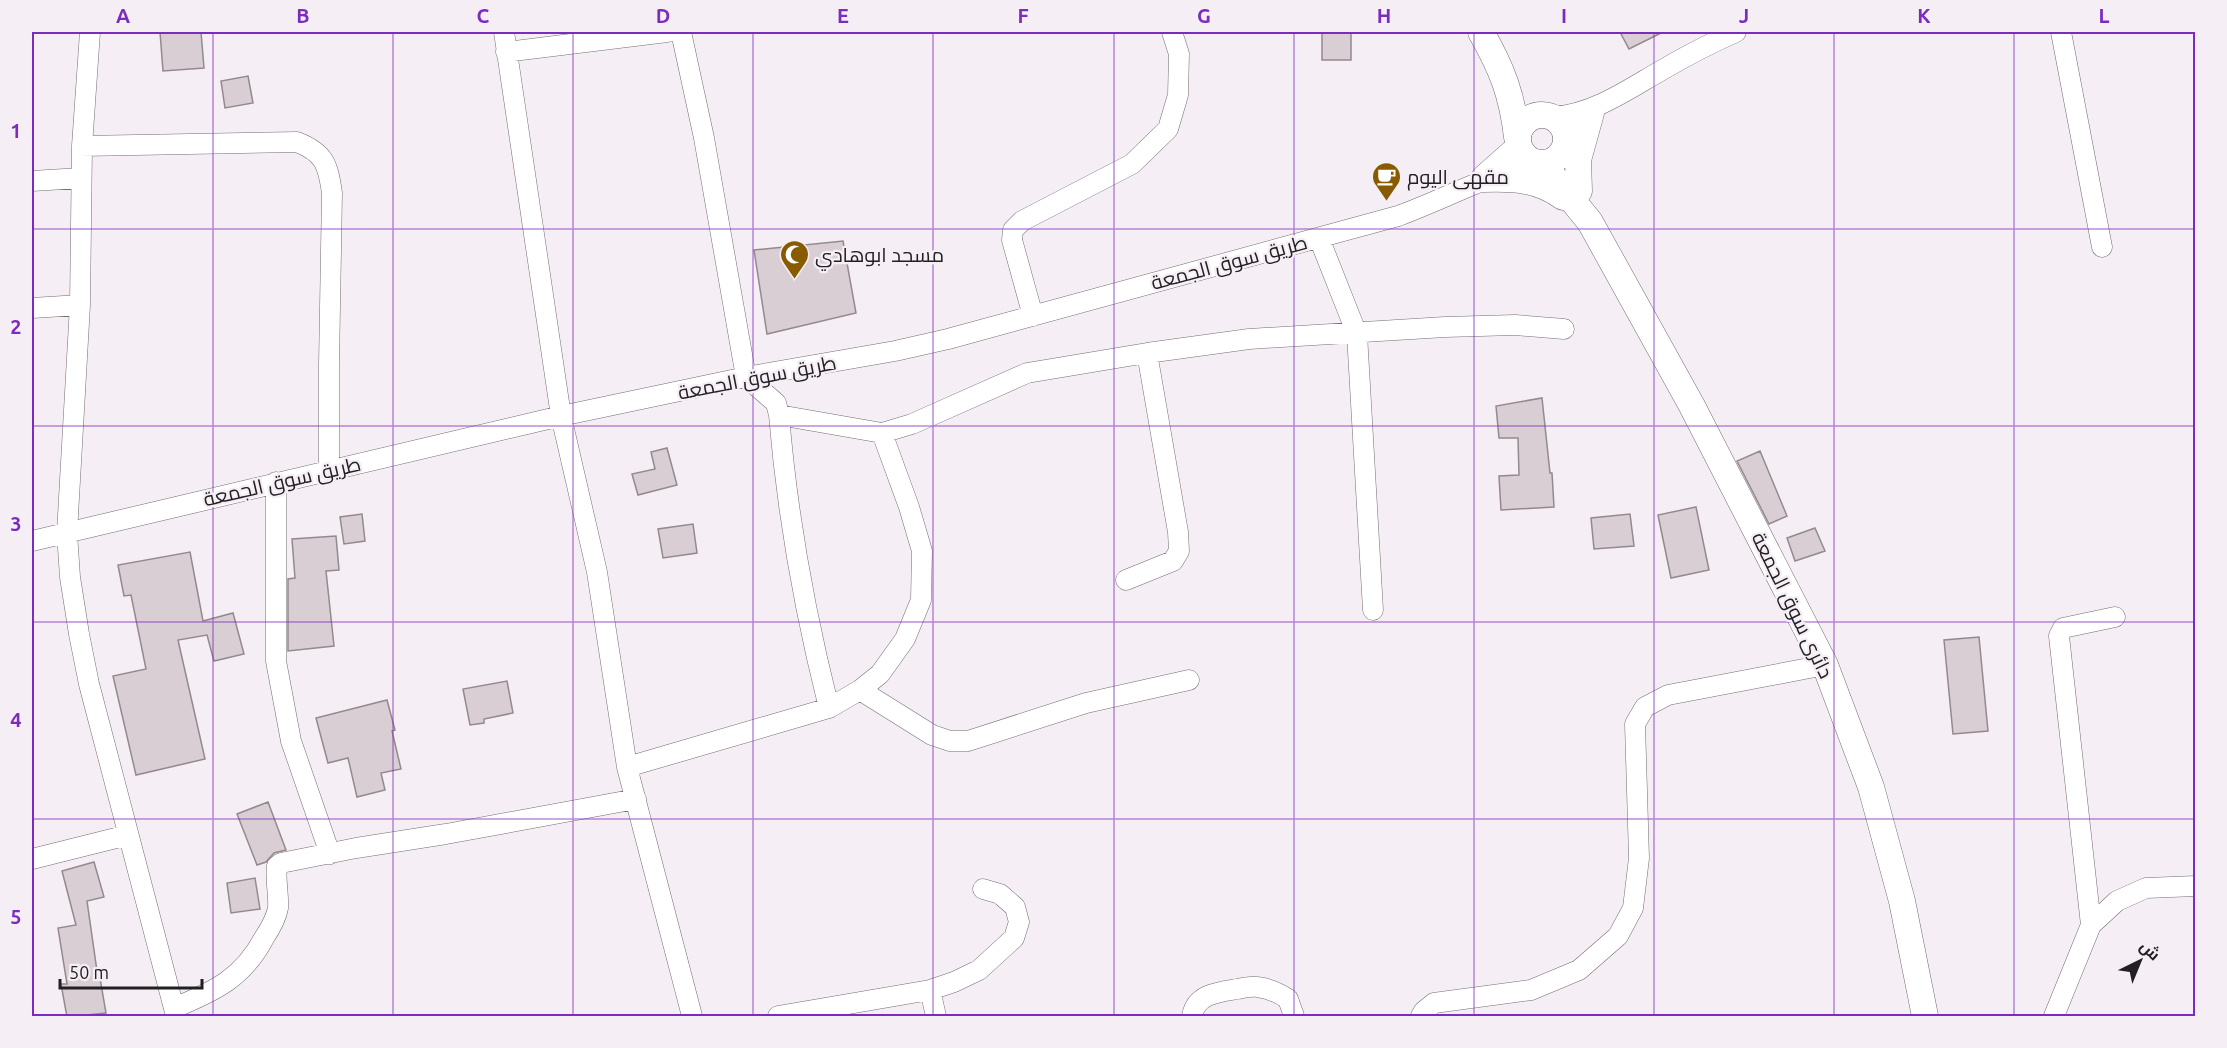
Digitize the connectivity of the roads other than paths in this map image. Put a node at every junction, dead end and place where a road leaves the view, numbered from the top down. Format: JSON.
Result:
{"nodes":[{"id":1,"x":90,"y":32,"type":"edge"},
{"id":2,"x":504,"y":32,"type":"edge"},
{"id":3,"x":667,"y":32,"type":"edge"},
{"id":4,"x":681,"y":32,"type":"edge"},
{"id":5,"x":1172,"y":32,"type":"edge"},
{"id":6,"x":1736,"y":32,"type":"edge"},
{"id":7,"x":2061,"y":32,"type":"edge"},
{"id":8,"x":1487,"y":41,"type":"edge"},
{"id":9,"x":506,"y":52,"type":"junction"},
{"id":10,"x":1597,"y":108,"type":"junction"},
{"id":11,"x":1550,"y":116,"type":"junction"},
{"id":12,"x":1517,"y":140,"type":"junction"},
{"id":13,"x":82,"y":146,"type":"junction"},
{"id":14,"x":1552,"y":155,"type":"junction"},
{"id":15,"x":81,"y":178,"type":"junction"},
{"id":16,"x":32,"y":181,"type":"edge"},
{"id":17,"x":1479,"y":182,"type":"junction"},
{"id":18,"x":1579,"y":191,"type":"junction"},
{"id":19,"x":1588,"y":219,"type":"junction"},
{"id":20,"x":1319,"y":238,"type":"junction"},
{"id":21,"x":2102,"y":247,"type":"dead end"},
{"id":22,"x":80,"y":304,"type":"junction"},
{"id":23,"x":32,"y":308,"type":"edge"},
{"id":24,"x":1033,"y":316,"type":"junction"},
{"id":25,"x":1564,"y":329,"type":"dead end"},
{"id":26,"x":1357,"y":334,"type":"junction"},
{"id":27,"x":1147,"y":352,"type":"junction"},
{"id":28,"x":746,"y":377,"type":"junction"},
{"id":29,"x":779,"y":415,"type":"junction"},
{"id":30,"x":561,"y":417,"type":"junction"},
{"id":31,"x":882,"y":433,"type":"junction"},
{"id":32,"x":329,"y":470,"type":"junction"},
{"id":33,"x":276,"y":482,"type":"junction"},
{"id":34,"x":67,"y":533,"type":"junction"},
{"id":35,"x":32,"y":541,"type":"edge"},
{"id":36,"x":1126,"y":580,"type":"dead end"},
{"id":37,"x":1373,"y":610,"type":"dead end"},
{"id":38,"x":2115,"y":617,"type":"dead end"},
{"id":39,"x":1825,"y":665,"type":"junction"},
{"id":40,"x":1189,"y":680,"type":"dead end"},
{"id":41,"x":860,"y":690,"type":"junction"},
{"id":42,"x":829,"y":708,"type":"junction"},
{"id":43,"x":627,"y":767,"type":"junction"},
{"id":44,"x":636,"y":800,"type":"junction"},
{"id":45,"x":128,"y":835,"type":"junction"},
{"id":46,"x":330,"y":854,"type":"junction"},
{"id":47,"x":32,"y":859,"type":"edge"},
{"id":48,"x":2196,"y":886,"type":"edge"},
{"id":49,"x":983,"y":889,"type":"dead end"},
{"id":50,"x":2091,"y":925,"type":"junction"},
{"id":51,"x":930,"y":990,"type":"junction"},
{"id":52,"x":175,"y":1012,"type":"edge"},
{"id":53,"x":692,"y":1017,"type":"edge"},
{"id":54,"x":778,"y":1017,"type":"edge"},
{"id":55,"x":936,"y":1017,"type":"edge"},
{"id":56,"x":1192,"y":1017,"type":"edge"},
{"id":57,"x":1294,"y":1017,"type":"edge"},
{"id":58,"x":1421,"y":1017,"type":"edge"},
{"id":59,"x":1925,"y":1017,"type":"edge"},
{"id":60,"x":2054,"y":1017,"type":"edge"}],
"edges":[{"from":1,"to":13,"type":"street"},
{"from":2,"to":9,"type":"street"},
{"from":3,"to":9,"type":"street"},
{"from":4,"to":28,"type":"street"},
{"from":5,"to":24,"type":"street"},
{"from":6,"to":10,"type":"street"},
{"from":7,"to":21,"type":"street"},
{"from":8,"to":11,"type":"main road"},
{"from":8,"to":12,"type":"main road"},
{"from":9,"to":30,"type":"street"},
{"from":10,"to":11,"type":"street"},
{"from":10,"to":14,"type":"street"},
{"from":10,"to":18,"type":"main road"},
{"from":11,"to":12,"type":"main road"},
{"from":11,"to":14,"type":"main road"},
{"from":12,"to":14,"type":"main road"},
{"from":12,"to":17,"type":"street"},
{"from":13,"to":15,"type":"street"},
{"from":13,"to":32,"type":"street"},
{"from":14,"to":17,"type":"street"},
{"from":14,"to":18,"type":"main road"},
{"from":14,"to":19,"type":"main road"},
{"from":15,"to":16,"type":"street"},
{"from":15,"to":22,"type":"street"},
{"from":17,"to":19,"type":"main road"},
{"from":17,"to":20,"type":"street","name":"طريق سوق الجمعة"},
{"from":18,"to":19,"type":"main road"},
{"from":19,"to":39,"type":"main road","name":"دائرى سوق الجمعة"},
{"from":20,"to":24,"type":"street","name":"طريق سوق الجمعة"},
{"from":20,"to":26,"type":"street"},
{"from":22,"to":23,"type":"street"},
{"from":22,"to":34,"type":"street"},
{"from":24,"to":28,"type":"street","name":"طريق سوق الجمعة"},
{"from":25,"to":26,"type":"street"},
{"from":26,"to":27,"type":"street"},
{"from":26,"to":37,"type":"street"},
{"from":27,"to":31,"type":"street"},
{"from":27,"to":36,"type":"street"},
{"from":28,"to":29,"type":"street"},
{"from":28,"to":30,"type":"street","name":"طريق سوق الجمعة"},
{"from":29,"to":31,"type":"street"},
{"from":29,"to":42,"type":"street"},
{"from":30,"to":32,"type":"street","name":"طريق سوق الجمعة"},
{"from":30,"to":43,"type":"street"},
{"from":31,"to":41,"type":"street"},
{"from":32,"to":33,"type":"street","name":"طريق سوق الجمعة"},
{"from":33,"to":34,"type":"street","name":"طريق سوق الجمعة"},
{"from":33,"to":46,"type":"street"},
{"from":34,"to":35,"type":"street","name":"طريق سوق الجمعة"},
{"from":34,"to":45,"type":"street"},
{"from":38,"to":50,"type":"street"},
{"from":39,"to":58,"type":"street"},
{"from":39,"to":59,"type":"main road","name":"دائرى سوق الجمعة"},
{"from":40,"to":41,"type":"street"},
{"from":41,"to":42,"type":"street"},
{"from":42,"to":43,"type":"street"},
{"from":43,"to":44,"type":"street"},
{"from":44,"to":46,"type":"street"},
{"from":44,"to":53,"type":"street"},
{"from":45,"to":47,"type":"street"},
{"from":45,"to":52,"type":"street"},
{"from":46,"to":52,"type":"street"},
{"from":48,"to":50,"type":"street"},
{"from":49,"to":51,"type":"street"},
{"from":50,"to":60,"type":"street"},
{"from":51,"to":54,"type":"street"},
{"from":51,"to":55,"type":"street"},
{"from":56,"to":57,"type":"street"}]}
